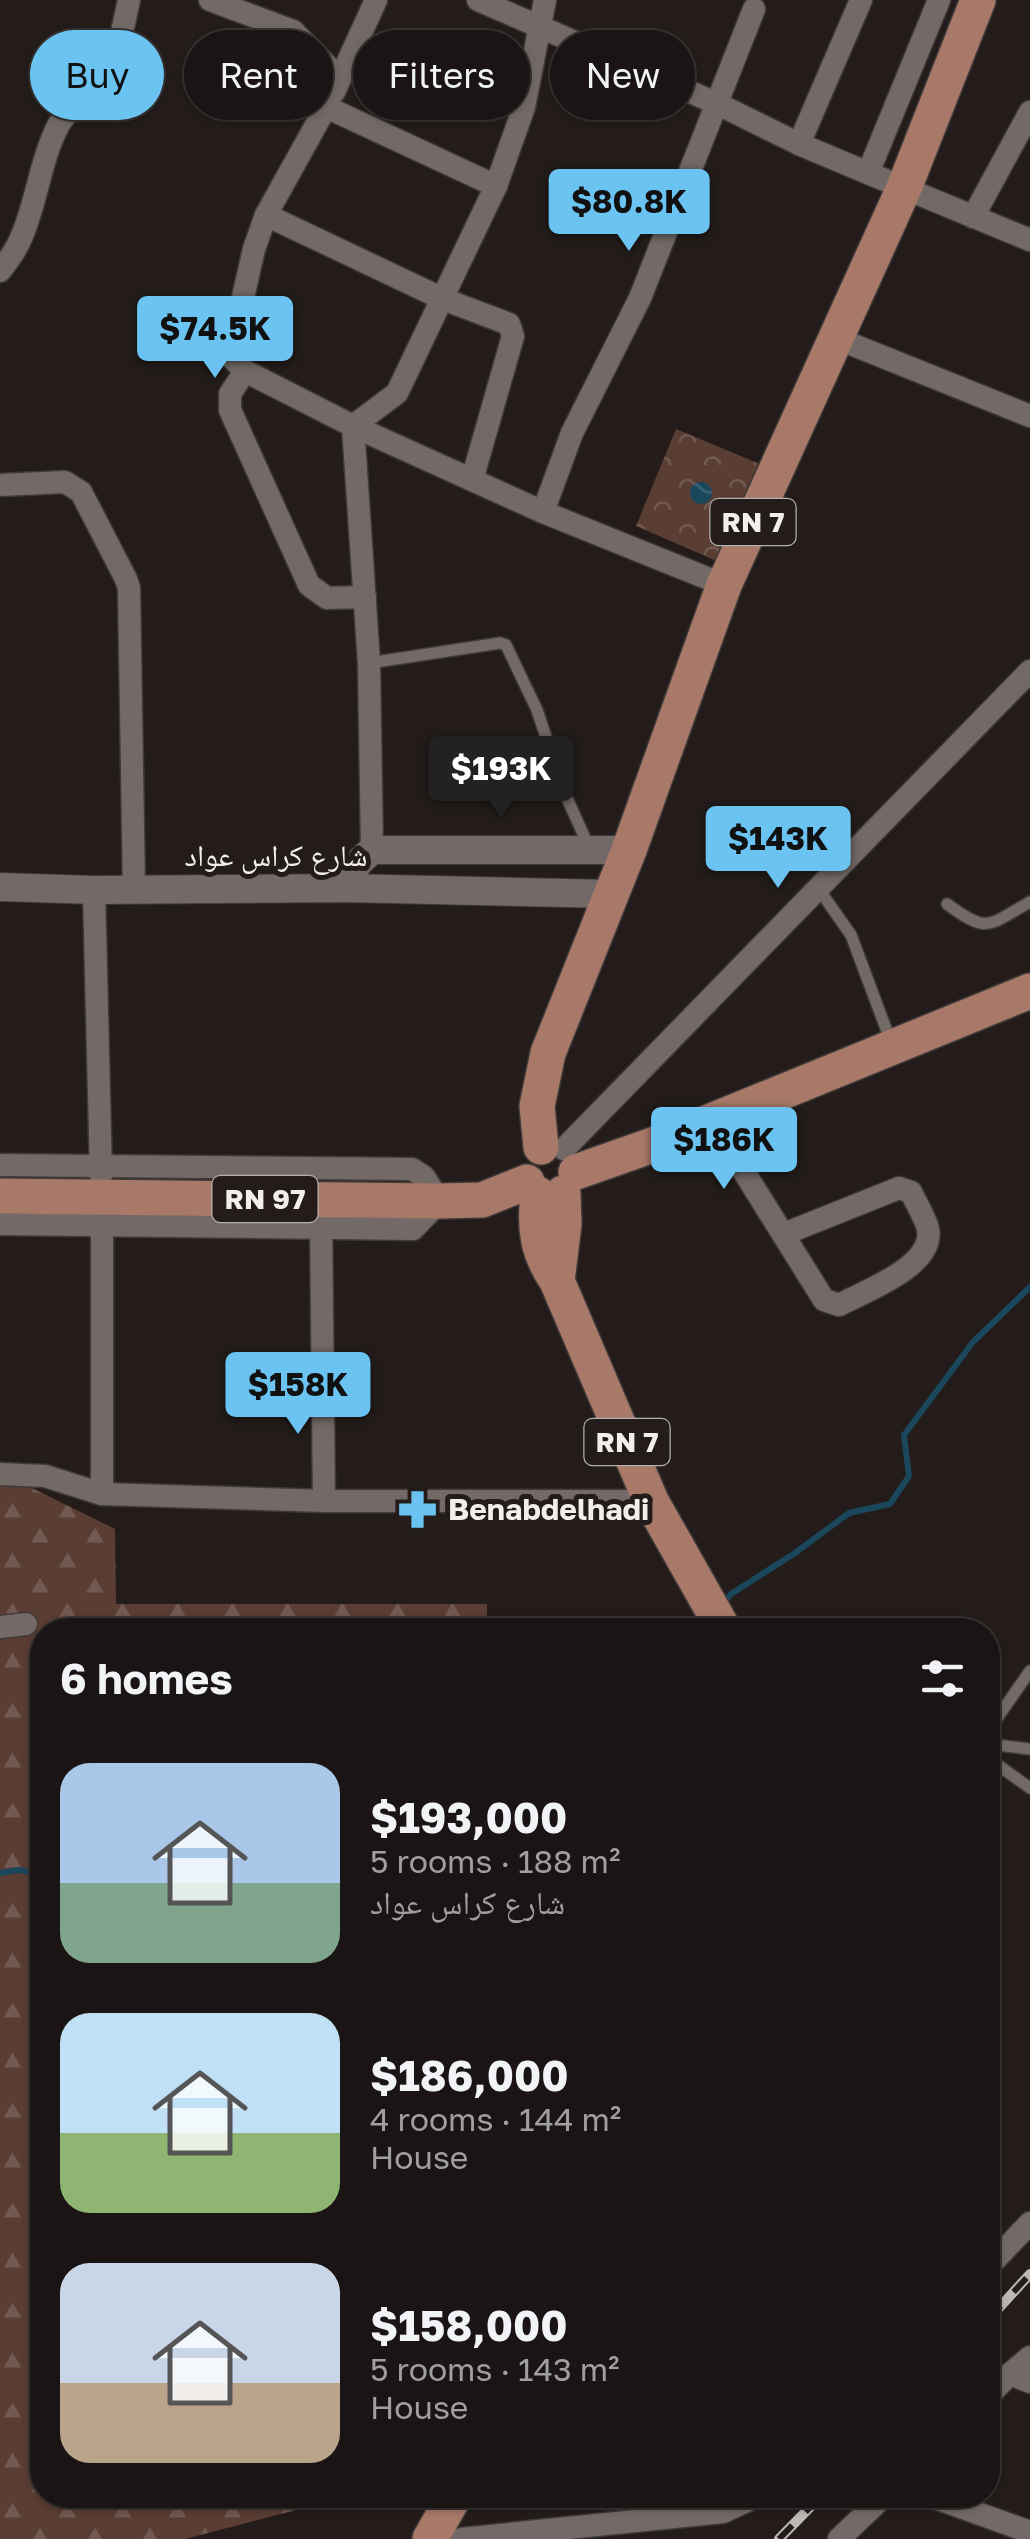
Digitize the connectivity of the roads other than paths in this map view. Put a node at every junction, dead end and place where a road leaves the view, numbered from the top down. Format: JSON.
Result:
{"nodes":[{"id":1,"x":129,"y":0,"type":"edge"},
{"id":2,"x":210,"y":0,"type":"edge"},
{"id":3,"x":287,"y":0,"type":"edge"},
{"id":4,"x":376,"y":0,"type":"edge"},
{"id":5,"x":478,"y":0,"type":"edge"},
{"id":6,"x":545,"y":0,"type":"edge"},
{"id":7,"x":862,"y":0,"type":"edge"},
{"id":8,"x":939,"y":0,"type":"edge"},
{"id":9,"x":978,"y":0,"type":"edge"},
{"id":10,"x":749,"y":3,"type":"edge"},
{"id":11,"x":239,"y":4,"type":"edge"},
{"id":12,"x":277,"y":23,"type":"junction"},
{"id":13,"x":540,"y":28,"type":"junction"},
{"id":14,"x":340,"y":80,"type":"junction"},
{"id":15,"x":333,"y":94,"type":"edge"},
{"id":16,"x":718,"y":104,"type":"junction"},
{"id":17,"x":333,"y":110,"type":"edge"},
{"id":18,"x":1030,"y":112,"type":"edge"},
{"id":19,"x":319,"y":120,"type":"edge"},
{"id":20,"x":799,"y":144,"type":"junction"},
{"id":21,"x":868,"y":173,"type":"junction"},
{"id":22,"x":496,"y":186,"type":"junction"},
{"id":23,"x":904,"y":188,"type":"junction"},
{"id":24,"x":266,"y":216,"type":"junction"},
{"id":25,"x":973,"y":217,"type":"junction"},
{"id":26,"x":1030,"y":240,"type":"edge"},
{"id":27,"x":0,"y":272,"type":"edge"},
{"id":28,"x":443,"y":299,"type":"junction"},
{"id":29,"x":836,"y":338,"type":"junction"},
{"id":30,"x":245,"y":371,"type":"junction"},
{"id":31,"x":1030,"y":416,"type":"edge"},
{"id":32,"x":353,"y":426,"type":"junction"},
{"id":33,"x":472,"y":480,"type":"junction"},
{"id":34,"x":0,"y":485,"type":"edge"},
{"id":35,"x":543,"y":512,"type":"junction"},
{"id":36,"x":724,"y":585,"type":"junction"},
{"id":37,"x":365,"y":597,"type":"junction"},
{"id":38,"x":370,"y":663,"type":"junction"},
{"id":39,"x":1030,"y":671,"type":"edge"},
{"id":40,"x":590,"y":849,"type":"junction"},
{"id":41,"x":372,"y":850,"type":"junction"},
{"id":42,"x":629,"y":850,"type":"junction"},
{"id":43,"x":0,"y":887,"type":"edge"},
{"id":44,"x":344,"y":888,"type":"junction"},
{"id":45,"x":818,"y":888,"type":"junction"},
{"id":46,"x":134,"y":889,"type":"junction"},
{"id":47,"x":94,"y":890,"type":"junction"},
{"id":48,"x":612,"y":894,"type":"junction"},
{"id":49,"x":1030,"y":902,"type":"edge"},
{"id":50,"x":948,"y":904,"type":"dead end"},
{"id":51,"x":1030,"y":991,"type":"edge"},
{"id":52,"x":892,"y":1046,"type":"junction"},
{"id":53,"x":711,"y":1120,"type":"junction"},
{"id":54,"x":0,"y":1166,"type":"edge"},
{"id":55,"x":552,"y":1169,"type":"junction"},
{"id":56,"x":0,"y":1196,"type":"edge"},
{"id":57,"x":102,"y":1196,"type":"junction"},
{"id":58,"x":440,"y":1202,"type":"junction"},
{"id":59,"x":321,"y":1215,"type":"junction"},
{"id":60,"x":0,"y":1224,"type":"edge"},
{"id":61,"x":784,"y":1234,"type":"junction"},
{"id":62,"x":0,"y":1474,"type":"edge"},
{"id":63,"x":102,"y":1494,"type":"junction"},
{"id":64,"x":324,"y":1501,"type":"junction"},
{"id":65,"x":652,"y":1501,"type":"junction"},
{"id":66,"x":718,"y":1618,"type":"edge"},
{"id":67,"x":26,"y":1624,"type":"dead end"},
{"id":68,"x":0,"y":1628,"type":"edge"},
{"id":69,"x":1030,"y":1670,"type":"edge"},
{"id":70,"x":1000,"y":1714,"type":"edge"},
{"id":71,"x":1000,"y":1745,"type":"edge"},
{"id":72,"x":1030,"y":1749,"type":"edge"},
{"id":73,"x":1000,"y":1769,"type":"edge"},
{"id":74,"x":1030,"y":1788,"type":"edge"},
{"id":75,"x":1030,"y":2223,"type":"edge"},
{"id":76,"x":1000,"y":2254,"type":"edge"},
{"id":77,"x":1030,"y":2357,"type":"edge"},
{"id":78,"x":1020,"y":2378,"type":"edge"},
{"id":79,"x":448,"y":2508,"type":"edge"},
{"id":80,"x":734,"y":2508,"type":"edge"},
{"id":81,"x":871,"y":2508,"type":"edge"},
{"id":82,"x":963,"y":2508,"type":"edge"},
{"id":83,"x":1030,"y":2532,"type":"edge"},
{"id":84,"x":430,"y":2539,"type":"edge"},
{"id":85,"x":461,"y":2539,"type":"edge"},
{"id":86,"x":839,"y":2539,"type":"edge"}],
"edges":[{"from":1,"to":27,"type":"street"},
{"from":2,"to":11,"type":"street"},
{"from":3,"to":12,"type":"street"},
{"from":4,"to":14,"type":"street"},
{"from":5,"to":13,"type":"street"},
{"from":6,"to":13,"type":"street"},
{"from":7,"to":20,"type":"street"},
{"from":8,"to":21,"type":"street"},
{"from":9,"to":23,"type":"main road","number":"RN 7"},
{"from":10,"to":16,"type":"street"},
{"from":11,"to":12,"type":"street"},
{"from":12,"to":14,"type":"street"},
{"from":13,"to":16,"type":"street"},
{"from":13,"to":22,"type":"street"},
{"from":14,"to":15,"type":"street"},
{"from":16,"to":20,"type":"street"},
{"from":16,"to":35,"type":"street"},
{"from":17,"to":22,"type":"street"},
{"from":18,"to":25,"type":"street"},
{"from":19,"to":24,"type":"street"},
{"from":20,"to":21,"type":"street"},
{"from":21,"to":23,"type":"street"},
{"from":22,"to":28,"type":"street"},
{"from":23,"to":25,"type":"street"},
{"from":23,"to":29,"type":"main road","number":"RN 7"},
{"from":24,"to":28,"type":"street"},
{"from":24,"to":30,"type":"street"},
{"from":25,"to":26,"type":"street"},
{"from":28,"to":32,"type":"street"},
{"from":28,"to":33,"type":"street"},
{"from":29,"to":31,"type":"street"},
{"from":29,"to":36,"type":"main road","number":"RN 7"},
{"from":30,"to":32,"type":"street"},
{"from":30,"to":37,"type":"street"},
{"from":32,"to":33,"type":"street"},
{"from":32,"to":37,"type":"street"},
{"from":33,"to":35,"type":"street"},
{"from":34,"to":46,"type":"street"},
{"from":35,"to":36,"type":"street"},
{"from":36,"to":42,"type":"main road","number":"RN 7"},
{"from":37,"to":38,"type":"street"},
{"from":38,"to":40,"type":"lane"},
{"from":38,"to":41,"type":"street"},
{"from":39,"to":45,"type":"street"},
{"from":40,"to":41,"type":"street"},
{"from":40,"to":42,"type":"street"},
{"from":41,"to":44,"type":"street"},
{"from":42,"to":48,"type":"main road","number":"RN 7"},
{"from":43,"to":47,"type":"street","name":"شارع كراس عواد"},
{"from":44,"to":46,"type":"street","name":"شارع كراس عواد"},
{"from":44,"to":48,"type":"street","name":"شارع كراس عواد"},
{"from":45,"to":52,"type":"lane"},
{"from":45,"to":55,"type":"street"},
{"from":46,"to":47,"type":"street","name":"شارع كراس عواد"},
{"from":47,"to":57,"type":"street"},
{"from":48,"to":55,"type":"main road","number":"RN 7"},
{"from":49,"to":50,"type":"lane"},
{"from":51,"to":52,"type":"main road"},
{"from":52,"to":53,"type":"main road"},
{"from":53,"to":55,"type":"main road"},
{"from":53,"to":61,"type":"street"},
{"from":54,"to":57,"type":"street"},
{"from":55,"to":58,"type":"main road","number":"RN 97"},
{"from":55,"to":65,"type":"main road","number":"RN 7"},
{"from":56,"to":57,"type":"main road","number":"RN 97"},
{"from":57,"to":58,"type":"street"},
{"from":57,"to":59,"type":"main road","number":"RN 97"},
{"from":57,"to":60,"type":"street"},
{"from":57,"to":63,"type":"street"},
{"from":58,"to":59,"type":"main road","number":"RN 97"},
{"from":59,"to":64,"type":"street"},
{"from":61,"to":61,"type":"street"},
{"from":62,"to":63,"type":"street"},
{"from":63,"to":64,"type":"street"},
{"from":64,"to":65,"type":"street"},
{"from":65,"to":66,"type":"main road","number":"RN 7"},
{"from":67,"to":68,"type":"street"},
{"from":69,"to":70,"type":"lane"},
{"from":71,"to":72,"type":"lane"},
{"from":73,"to":74,"type":"lane"},
{"from":75,"to":76,"type":"street"},
{"from":77,"to":78,"type":"street"},
{"from":79,"to":84,"type":"main road"},
{"from":80,"to":85,"type":"street"},
{"from":81,"to":86,"type":"street"},
{"from":82,"to":83,"type":"street"}]}
